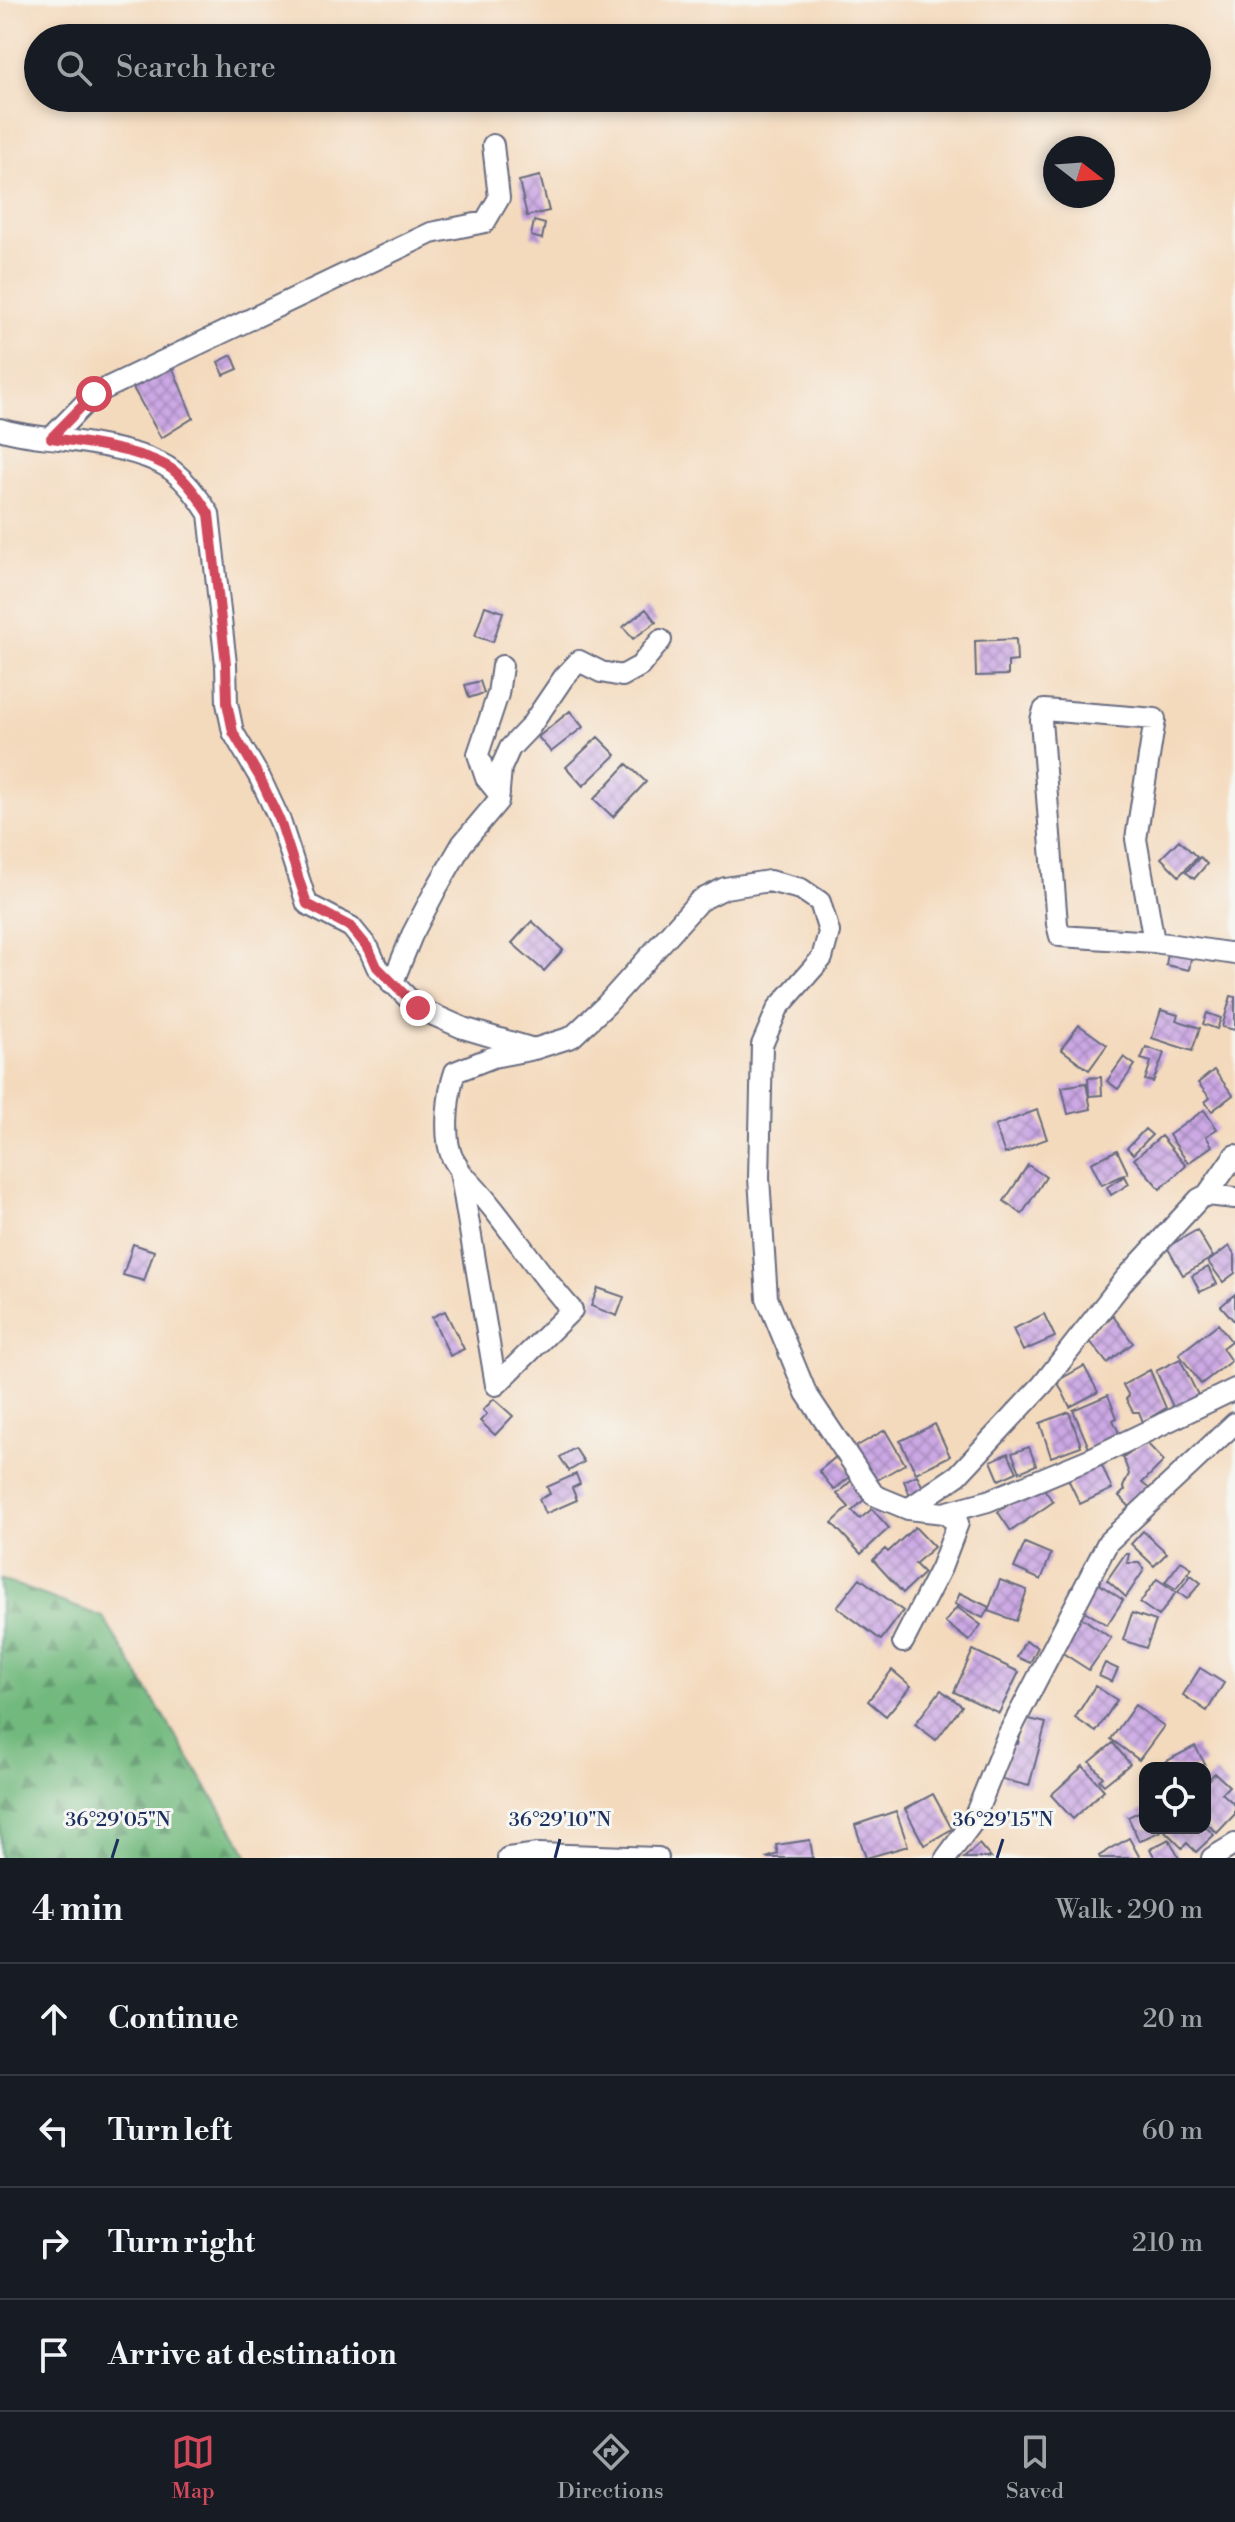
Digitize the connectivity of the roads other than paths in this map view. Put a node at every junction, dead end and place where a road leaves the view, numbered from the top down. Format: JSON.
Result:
{"nodes":[{"id":1,"x":493,"y":145,"type":"dead end"},
{"id":2,"x":0,"y":429,"type":"edge"},
{"id":3,"x":51,"y":438,"type":"junction"},
{"id":4,"x":661,"y":640,"type":"dead end"},
{"id":5,"x":502,"y":666,"type":"dead end"},
{"id":6,"x":499,"y":794,"type":"junction"},
{"id":7,"x":1154,"y":942,"type":"junction"},
{"id":8,"x":1235,"y":954,"type":"edge"},
{"id":9,"x":392,"y":984,"type":"junction"},
{"id":10,"x":534,"y":1049,"type":"junction"},
{"id":11,"x":1235,"y":1155,"type":"edge"},
{"id":12,"x":460,"y":1171,"type":"junction"},
{"id":13,"x":1207,"y":1195,"type":"junction"},
{"id":14,"x":1235,"y":1198,"type":"edge"},
{"id":15,"x":1235,"y":1389,"type":"edge"},
{"id":16,"x":1235,"y":1423,"type":"edge"},
{"id":17,"x":908,"y":1509,"type":"junction"},
{"id":18,"x":944,"y":1513,"type":"junction"},
{"id":19,"x":903,"y":1642,"type":"dead end"},
{"id":20,"x":1235,"y":1844,"type":"edge"},
{"id":21,"x":508,"y":1858,"type":"edge"},
{"id":22,"x":658,"y":1858,"type":"edge"},
{"id":23,"x":946,"y":1858,"type":"edge"},
{"id":24,"x":1212,"y":1858,"type":"edge"}],
"edges":[{"from":1,"to":3,"type":"street"},
{"from":2,"to":3,"type":"street"},
{"from":3,"to":9,"type":"street"},
{"from":4,"to":6,"type":"street"},
{"from":5,"to":6,"type":"street"},
{"from":6,"to":9,"type":"street"},
{"from":7,"to":7,"type":"street"},
{"from":7,"to":8,"type":"street"},
{"from":9,"to":10,"type":"street"},
{"from":10,"to":12,"type":"street"},
{"from":10,"to":17,"type":"street"},
{"from":11,"to":13,"type":"street"},
{"from":12,"to":12,"type":"street"},
{"from":13,"to":14,"type":"street"},
{"from":13,"to":17,"type":"street"},
{"from":15,"to":18,"type":"street"},
{"from":16,"to":23,"type":"street"},
{"from":17,"to":18,"type":"street"},
{"from":18,"to":19,"type":"street"},
{"from":20,"to":24,"type":"street"},
{"from":21,"to":22,"type":"street"}]}
